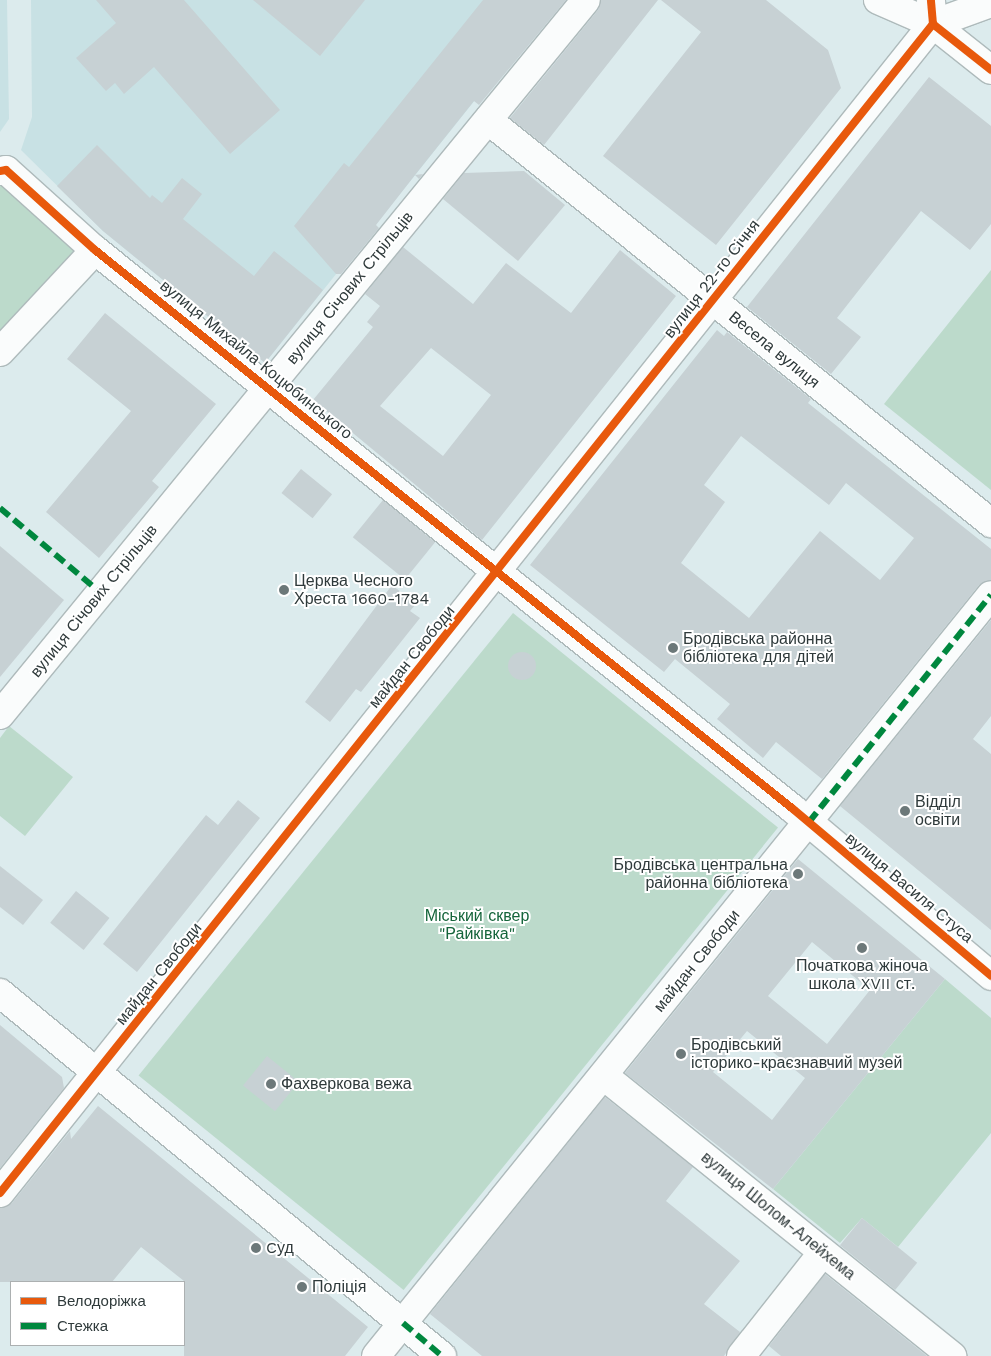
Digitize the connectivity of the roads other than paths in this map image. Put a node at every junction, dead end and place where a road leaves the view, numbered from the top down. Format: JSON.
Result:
{"nodes":[{"id":1,"x":586,"y":0,"type":"edge"},
{"id":2,"x":878,"y":0,"type":"edge"},
{"id":3,"x":991,"y":3,"type":"edge"},
{"id":4,"x":932,"y":12,"type":"edge"},
{"id":5,"x":991,"y":70,"type":"edge"},
{"id":6,"x":488,"y":120,"type":"junction"},
{"id":7,"x":0,"y":171,"type":"edge"},
{"id":8,"x":95,"y":250,"type":"junction"},
{"id":9,"x":713,"y":301,"type":"junction"},
{"id":10,"x":0,"y":352,"type":"edge"},
{"id":11,"x":269,"y":388,"type":"junction"},
{"id":12,"x":991,"y":523,"type":"edge"},
{"id":13,"x":498,"y":571,"type":"junction"},
{"id":14,"x":991,"y":595,"type":"edge"},
{"id":15,"x":0,"y":715,"type":"edge"},
{"id":16,"x":809,"y":822,"type":"junction"},
{"id":17,"x":991,"y":976,"type":"edge"},
{"id":18,"x":0,"y":993,"type":"edge"},
{"id":19,"x":97,"y":1073,"type":"junction"},
{"id":20,"x":604,"y":1076,"type":"junction"},
{"id":21,"x":0,"y":1193,"type":"edge"},
{"id":22,"x":823,"y":1252,"type":"junction"},
{"id":23,"x":403,"y":1323,"type":"junction"},
{"id":24,"x":376,"y":1356,"type":"edge"},
{"id":25,"x":442,"y":1356,"type":"edge"},
{"id":26,"x":740,"y":1356,"type":"edge"},
{"id":27,"x":952,"y":1356,"type":"edge"}],
"edges":[{"from":1,"to":6,"type":"street","name":"вулиця Січових Стрільців"},
{"from":2,"to":4,"type":"street"},
{"from":3,"to":4,"type":"street"},
{"from":4,"to":5,"type":"street"},
{"from":4,"to":9,"type":"street","name":"вулиця 22-го Січня"},
{"from":6,"to":9,"type":"street","name":"Весела вулиця"},
{"from":6,"to":11,"type":"street","name":"вулиця Січових Стрільців"},
{"from":7,"to":8,"type":"street","name":"вулиця Михайла Коцюбинського"},
{"from":8,"to":10,"type":"street"},
{"from":8,"to":11,"type":"street","name":"вулиця Михайла Коцюбинського"},
{"from":9,"to":12,"type":"street","name":"Весела вулиця"},
{"from":9,"to":13,"type":"street","name":"вулиця 22-го Січня"},
{"from":11,"to":13,"type":"street","name":"вулиця Михайла Коцюбинського"},
{"from":11,"to":15,"type":"street","name":"вулиця Січових Стрільців"},
{"from":13,"to":16,"type":"street"},
{"from":13,"to":19,"type":"street","name":"майдан Свободи"},
{"from":14,"to":16,"type":"street","name":"майдан Свободи"},
{"from":16,"to":17,"type":"street","name":"вулиця Василя Стуса"},
{"from":16,"to":20,"type":"street","name":"майдан Свободи"},
{"from":18,"to":19,"type":"street"},
{"from":19,"to":21,"type":"street","name":"майдан Свободи"},
{"from":19,"to":23,"type":"street"},
{"from":20,"to":22,"type":"street","name":"вулиця Шолом-Алейхема"},
{"from":20,"to":23,"type":"street","name":"майдан Свободи"},
{"from":22,"to":26,"type":"street"},
{"from":22,"to":27,"type":"street","name":"вулиця Шолом-Алейхема"},
{"from":23,"to":24,"type":"street","name":"майдан Свободи"},
{"from":23,"to":25,"type":"street"}]}
